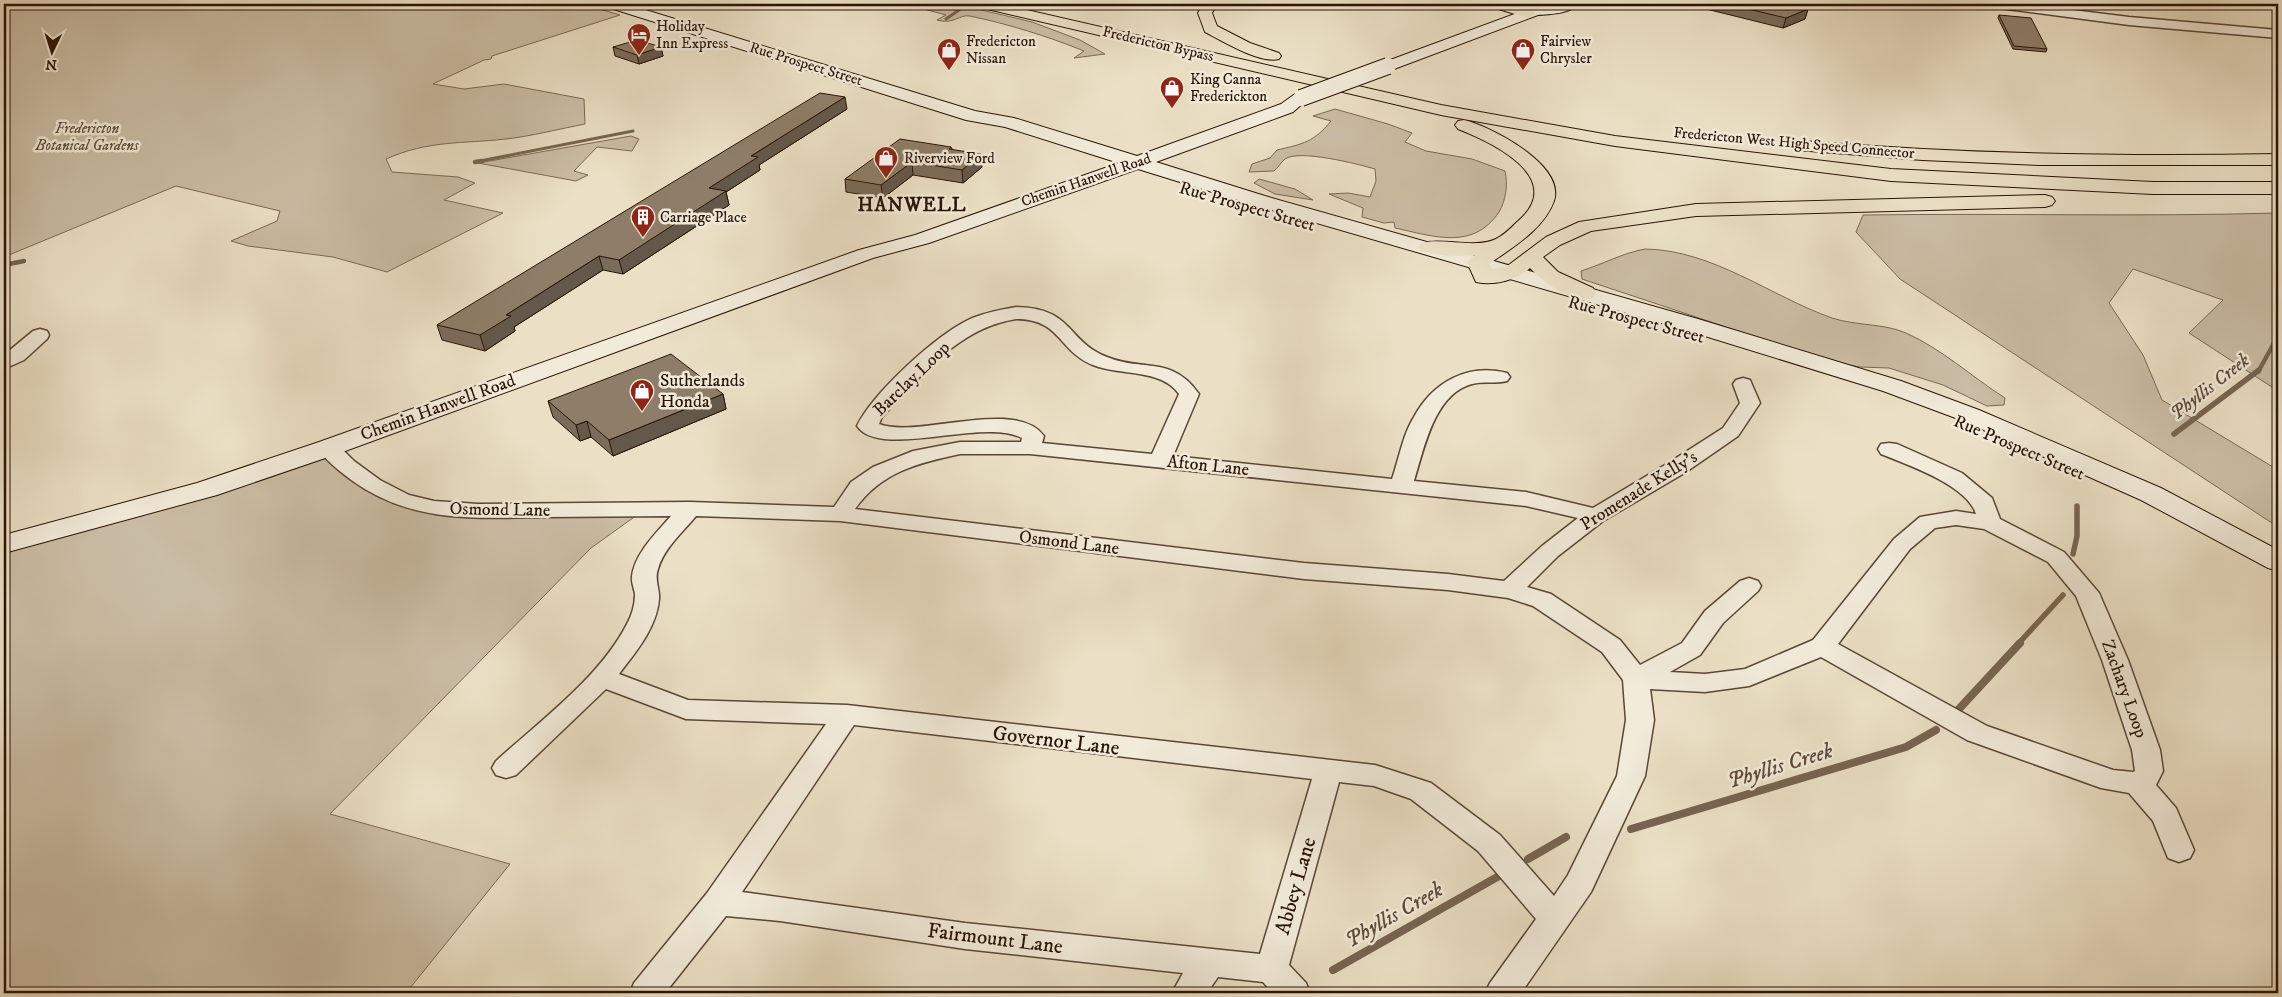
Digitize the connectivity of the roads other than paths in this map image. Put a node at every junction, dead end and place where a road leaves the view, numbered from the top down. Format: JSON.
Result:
{"nodes":[{"id":1,"x":612,"y":4,"type":"edge"},
{"id":2,"x":983,"y":4,"type":"edge"},
{"id":3,"x":1023,"y":4,"type":"edge"},
{"id":4,"x":1210,"y":4,"type":"edge"},
{"id":5,"x":1497,"y":4,"type":"edge"},
{"id":6,"x":1512,"y":4,"type":"edge"},
{"id":7,"x":1571,"y":4,"type":"edge"},
{"id":8,"x":1999,"y":4,"type":"edge"},
{"id":9,"x":1537,"y":10,"type":"edge"},
{"id":10,"x":2278,"y":34,"type":"edge"},
{"id":11,"x":1315,"y":71,"type":"junction"},
{"id":12,"x":1363,"y":92,"type":"junction"},
{"id":13,"x":1301,"y":98,"type":"junction"},
{"id":14,"x":1162,"y":143,"type":"junction"},
{"id":15,"x":1190,"y":144,"type":"junction"},
{"id":16,"x":2278,"y":160,"type":"edge"},
{"id":17,"x":1121,"y":163,"type":"junction"},
{"id":18,"x":1068,"y":164,"type":"junction"},
{"id":19,"x":1188,"y":178,"type":"junction"},
{"id":20,"x":1162,"y":182,"type":"junction"},
{"id":21,"x":2278,"y":188,"type":"edge"},
{"id":22,"x":2250,"y":189,"type":"junction"},
{"id":23,"x":1496,"y":246,"type":"junction"},
{"id":24,"x":1428,"y":247,"type":"junction"},
{"id":25,"x":1531,"y":256,"type":"junction"},
{"id":26,"x":1481,"y":269,"type":"junction"},
{"id":27,"x":1513,"y":272,"type":"junction"},
{"id":28,"x":1585,"y":293,"type":"junction"},
{"id":29,"x":40,"y":335,"type":"dead end"},
{"id":30,"x":4,"y":363,"type":"edge"},
{"id":31,"x":1500,"y":377,"type":"dead end"},
{"id":32,"x":1743,"y":384,"type":"dead end"},
{"id":33,"x":328,"y":448,"type":"junction"},
{"id":34,"x":1030,"y":448,"type":"junction"},
{"id":35,"x":1889,"y":449,"type":"dead end"},
{"id":36,"x":1160,"y":461,"type":"junction"},
{"id":37,"x":1401,"y":486,"type":"junction"},
{"id":38,"x":690,"y":509,"type":"junction"},
{"id":39,"x":840,"y":514,"type":"junction"},
{"id":40,"x":1595,"y":516,"type":"junction"},
{"id":41,"x":1990,"y":522,"type":"junction"},
{"id":42,"x":4,"y":544,"type":"edge"},
{"id":43,"x":2278,"y":562,"type":"edge"},
{"id":44,"x":2278,"y":577,"type":"edge"},
{"id":45,"x":1749,"y":586,"type":"dead end"},
{"id":46,"x":1510,"y":590,"type":"junction"},
{"id":47,"x":1822,"y":646,"type":"junction"},
{"id":48,"x":602,"y":678,"type":"junction"},
{"id":49,"x":1636,"y":679,"type":"junction"},
{"id":50,"x":847,"y":715,"type":"junction"},
{"id":51,"x":506,"y":768,"type":"dead end"},
{"id":52,"x":1328,"y":772,"type":"junction"},
{"id":53,"x":2138,"y":784,"type":"junction"},
{"id":54,"x":2179,"y":850,"type":"dead end"},
{"id":55,"x":718,"y":902,"type":"junction"},
{"id":56,"x":1554,"y":918,"type":"junction"},
{"id":57,"x":1210,"y":963,"type":"junction"},
{"id":58,"x":1272,"y":969,"type":"junction"},
{"id":59,"x":646,"y":993,"type":"edge"},
{"id":60,"x":1188,"y":993,"type":"edge"},
{"id":61,"x":1294,"y":993,"type":"edge"},
{"id":62,"x":1502,"y":993,"type":"edge"}],
"edges":[{"from":1,"to":18,"type":"main road","name":"Rue Prospect Street"},
{"from":2,"to":12,"type":"highway","name":"Fredericton Bypass"},
{"from":3,"to":11,"type":"highway","name":"Fredericton Bypass"},
{"from":4,"to":11,"type":"highway"},
{"from":5,"to":9,"type":"highway"},
{"from":6,"to":9,"type":"highway"},
{"from":7,"to":9,"type":"main road","name":"Chemin Hanwell Road"},
{"from":8,"to":10,"type":"street"},
{"from":9,"to":13,"type":"main road","name":"Chemin Hanwell Road","bridge":true},
{"from":11,"to":16,"type":"highway","name":"Fredericton West High Speed Connector"},
{"from":12,"to":22,"type":"highway","name":"Fredericton West High Speed Connector"},
{"from":12,"to":23,"type":"highway"},
{"from":13,"to":14,"type":"main road","name":"Chemin Hanwell Road"},
{"from":13,"to":15,"type":"main road","name":"Chemin Hanwell Road"},
{"from":14,"to":17,"type":"main road","name":"Chemin Hanwell Road"},
{"from":14,"to":18,"type":"main road"},
{"from":15,"to":17,"type":"main road","name":"Chemin Hanwell Road"},
{"from":15,"to":19,"type":"main road"},
{"from":17,"to":18,"type":"main road","name":"Chemin Hanwell Road"},
{"from":17,"to":18,"type":"main road","name":"Rue Prospect Street"},
{"from":17,"to":19,"type":"main road","name":"Rue Prospect Street"},
{"from":17,"to":20,"type":"main road","name":"Rue Prospect Street"},
{"from":18,"to":20,"type":"main road"},
{"from":18,"to":33,"type":"main road","name":"Chemin Hanwell Road"},
{"from":19,"to":24,"type":"main road","name":"Rue Prospect Street"},
{"from":20,"to":26,"type":"main road","name":"Rue Prospect Street"},
{"from":21,"to":22,"type":"highway","name":"Fredericton West High Speed Connector"},
{"from":22,"to":25,"type":"highway"},
{"from":23,"to":24,"type":"highway"},
{"from":23,"to":26,"type":"highway"},
{"from":24,"to":26,"type":"main road","name":"Rue Prospect Street"},
{"from":25,"to":27,"type":"highway"},
{"from":25,"to":28,"type":"highway"},
{"from":26,"to":27,"type":"highway"},
{"from":26,"to":44,"type":"main road","name":"Rue Prospect Street"},
{"from":27,"to":28,"type":"main road","name":"Rue Prospect Street"},
{"from":28,"to":43,"type":"main road","name":"Rue Prospect Street"},
{"from":29,"to":30,"type":"street"},
{"from":31,"to":37,"type":"street"},
{"from":32,"to":40,"type":"street","name":"Promenade Kelly's"},
{"from":33,"to":38,"type":"street","name":"Osmond Lane"},
{"from":33,"to":42,"type":"main road","name":"Chemin Hanwell Road"},
{"from":34,"to":36,"type":"street","name":"Afton Lane"},
{"from":34,"to":36,"type":"street","name":"Barclay Loop"},
{"from":34,"to":39,"type":"street","name":"Afton Lane"},
{"from":35,"to":41,"type":"street"},
{"from":36,"to":37,"type":"street","name":"Afton Lane"},
{"from":37,"to":40,"type":"street","name":"Afton Lane"},
{"from":38,"to":39,"type":"street","name":"Osmond Lane"},
{"from":38,"to":48,"type":"street"},
{"from":39,"to":46,"type":"street","name":"Osmond Lane"},
{"from":40,"to":46,"type":"street","name":"Promenade Kelly's"},
{"from":41,"to":47,"type":"street","name":"Zachary Loop"},
{"from":41,"to":53,"type":"street","name":"Zachary Loop"},
{"from":45,"to":49,"type":"street"},
{"from":46,"to":49,"type":"street","name":"Osmond Lane"},
{"from":47,"to":49,"type":"street","name":"Zachary Loop"},
{"from":47,"to":53,"type":"street"},
{"from":48,"to":50,"type":"street"},
{"from":48,"to":51,"type":"street"},
{"from":49,"to":56,"type":"street"},
{"from":50,"to":52,"type":"street","name":"Governor Lane"},
{"from":50,"to":55,"type":"street"},
{"from":52,"to":56,"type":"street","name":"Governor Lane"},
{"from":52,"to":58,"type":"street","name":"Abbey Lane"},
{"from":53,"to":54,"type":"street"},
{"from":55,"to":57,"type":"street","name":"Fairmount Lane"},
{"from":55,"to":59,"type":"street"},
{"from":56,"to":62,"type":"street"},
{"from":57,"to":58,"type":"street","name":"Fairmount Lane"},
{"from":57,"to":60,"type":"street"},
{"from":58,"to":61,"type":"street"}]}
